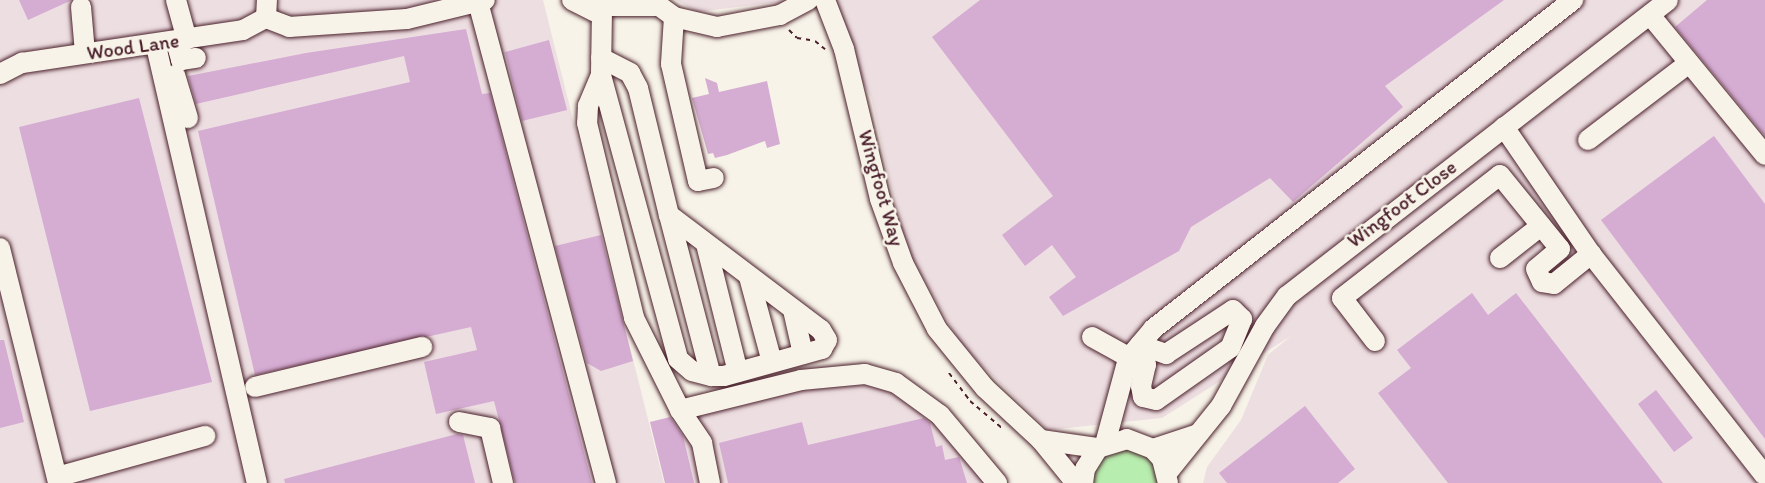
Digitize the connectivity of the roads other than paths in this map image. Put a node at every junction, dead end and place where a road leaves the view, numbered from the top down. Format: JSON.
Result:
{"nodes":[{"id":1,"x":807,"y":0,"type":"edge"},
{"id":2,"x":825,"y":0,"type":"edge"},
{"id":3,"x":1573,"y":0,"type":"edge"},
{"id":4,"x":1668,"y":0,"type":"edge"},
{"id":5,"x":482,"y":1,"type":"edge"},
{"id":6,"x":182,"y":2,"type":"edge"},
{"id":7,"x":654,"y":3,"type":"edge"},
{"id":8,"x":590,"y":4,"type":"edge"},
{"id":9,"x":81,"y":7,"type":"dead end"},
{"id":10,"x":266,"y":9,"type":"edge"},
{"id":11,"x":1650,"y":15,"type":"junction"},
{"id":12,"x":674,"y":17,"type":"junction"},
{"id":13,"x":172,"y":43,"type":"junction"},
{"id":14,"x":85,"y":53,"type":"junction"},
{"id":15,"x":196,"y":58,"type":"dead end"},
{"id":16,"x":601,"y":59,"type":"junction"},
{"id":17,"x":1689,"y":63,"type":"junction"},
{"id":18,"x":0,"y":74,"type":"edge"},
{"id":19,"x":188,"y":118,"type":"dead end"},
{"id":20,"x":1504,"y":127,"type":"junction"},
{"id":21,"x":1588,"y":140,"type":"dead end"},
{"id":22,"x":1765,"y":155,"type":"edge"},
{"id":23,"x":714,"y":178,"type":"dead end"},
{"id":24,"x":669,"y":215,"type":"junction"},
{"id":25,"x":1541,"y":226,"type":"junction"},
{"id":26,"x":706,"y":244,"type":"junction"},
{"id":27,"x":0,"y":248,"type":"edge"},
{"id":28,"x":1591,"y":254,"type":"junction"},
{"id":29,"x":1500,"y":258,"type":"dead end"},
{"id":30,"x":749,"y":277,"type":"junction"},
{"id":31,"x":794,"y":310,"type":"junction"},
{"id":32,"x":1092,"y":337,"type":"dead end"},
{"id":33,"x":1375,"y":341,"type":"dead end"},
{"id":34,"x":422,"y":347,"type":"dead end"},
{"id":35,"x":1142,"y":353,"type":"junction"},
{"id":36,"x":803,"y":354,"type":"junction"},
{"id":37,"x":772,"y":363,"type":"junction"},
{"id":38,"x":738,"y":372,"type":"junction"},
{"id":39,"x":711,"y":376,"type":"junction"},
{"id":40,"x":255,"y":387,"type":"dead end"},
{"id":41,"x":1116,"y":409,"type":"junction"},
{"id":42,"x":680,"y":410,"type":"junction"},
{"id":43,"x":459,"y":422,"type":"dead end"},
{"id":44,"x":1198,"y":434,"type":"junction"},
{"id":45,"x":205,"y":436,"type":"dead end"},
{"id":46,"x":1127,"y":439,"type":"junction"},
{"id":47,"x":1041,"y":441,"type":"junction"},
{"id":48,"x":1102,"y":446,"type":"junction"},
{"id":49,"x":1153,"y":448,"type":"junction"},
{"id":50,"x":1764,"y":474,"type":"edge"},
{"id":51,"x":1167,"y":478,"type":"edge"},
{"id":52,"x":57,"y":480,"type":"edge"},
{"id":53,"x":257,"y":483,"type":"edge"},
{"id":54,"x":503,"y":483,"type":"edge"},
{"id":55,"x":606,"y":483,"type":"edge"},
{"id":56,"x":710,"y":483,"type":"edge"},
{"id":57,"x":998,"y":483,"type":"edge"},
{"id":58,"x":1076,"y":483,"type":"edge"},
{"id":59,"x":1083,"y":483,"type":"edge"}],
"edges":[{"from":1,"to":12,"type":"street"},
{"from":2,"to":47,"type":"street","name":"Wingfoot Way"},
{"from":3,"to":35,"type":"street"},
{"from":4,"to":11,"type":"street","name":"Wingfoot Close"},
{"from":5,"to":10,"type":"street","name":"Wood Lane"},
{"from":5,"to":55,"type":"street"},
{"from":6,"to":13,"type":"street"},
{"from":7,"to":8,"type":"street"},
{"from":7,"to":12,"type":"street"},
{"from":8,"to":16,"type":"street"},
{"from":9,"to":14,"type":"street"},
{"from":10,"to":13,"type":"street","name":"Wood Lane"},
{"from":11,"to":17,"type":"street"},
{"from":11,"to":20,"type":"street","name":"Wingfoot Close"},
{"from":12,"to":23,"type":"street"},
{"from":13,"to":14,"type":"street","name":"Wood Lane"},
{"from":13,"to":15,"type":"street"},
{"from":13,"to":19,"type":"street"},
{"from":13,"to":53,"type":"street"},
{"from":14,"to":18,"type":"street","name":"Wood Lane"},
{"from":16,"to":24,"type":"street"},
{"from":16,"to":39,"type":"street"},
{"from":16,"to":42,"type":"street"},
{"from":17,"to":21,"type":"street"},
{"from":17,"to":22,"type":"street"},
{"from":20,"to":28,"type":"street"},
{"from":20,"to":44,"type":"street","name":"Wingfoot Close"},
{"from":24,"to":26,"type":"street"},
{"from":24,"to":39,"type":"street"},
{"from":25,"to":28,"type":"street"},
{"from":25,"to":29,"type":"street"},
{"from":25,"to":33,"type":"street"},
{"from":26,"to":30,"type":"street"},
{"from":26,"to":38,"type":"street"},
{"from":27,"to":52,"type":"street"},
{"from":28,"to":50,"type":"street"},
{"from":30,"to":31,"type":"street"},
{"from":30,"to":37,"type":"street"},
{"from":31,"to":36,"type":"street"},
{"from":31,"to":36,"type":"street"},
{"from":32,"to":35,"type":"street"},
{"from":34,"to":40,"type":"street"},
{"from":35,"to":35,"type":"street"},
{"from":35,"to":41,"type":"street"},
{"from":36,"to":37,"type":"street"},
{"from":37,"to":38,"type":"street"},
{"from":38,"to":39,"type":"street"},
{"from":41,"to":46,"type":"street"},
{"from":41,"to":48,"type":"street"},
{"from":42,"to":56,"type":"street"},
{"from":42,"to":57,"type":"street"},
{"from":43,"to":54,"type":"street"},
{"from":44,"to":49,"type":"street"},
{"from":44,"to":51,"type":"street","name":"Wingfoot Close"},
{"from":45,"to":52,"type":"street"},
{"from":46,"to":48,"type":"street"},
{"from":46,"to":49,"type":"street"},
{"from":47,"to":48,"type":"street"},
{"from":47,"to":58,"type":"street","name":"Wingfoot Way"},
{"from":48,"to":59,"type":"street"},
{"from":49,"to":51,"type":"street"}]}
